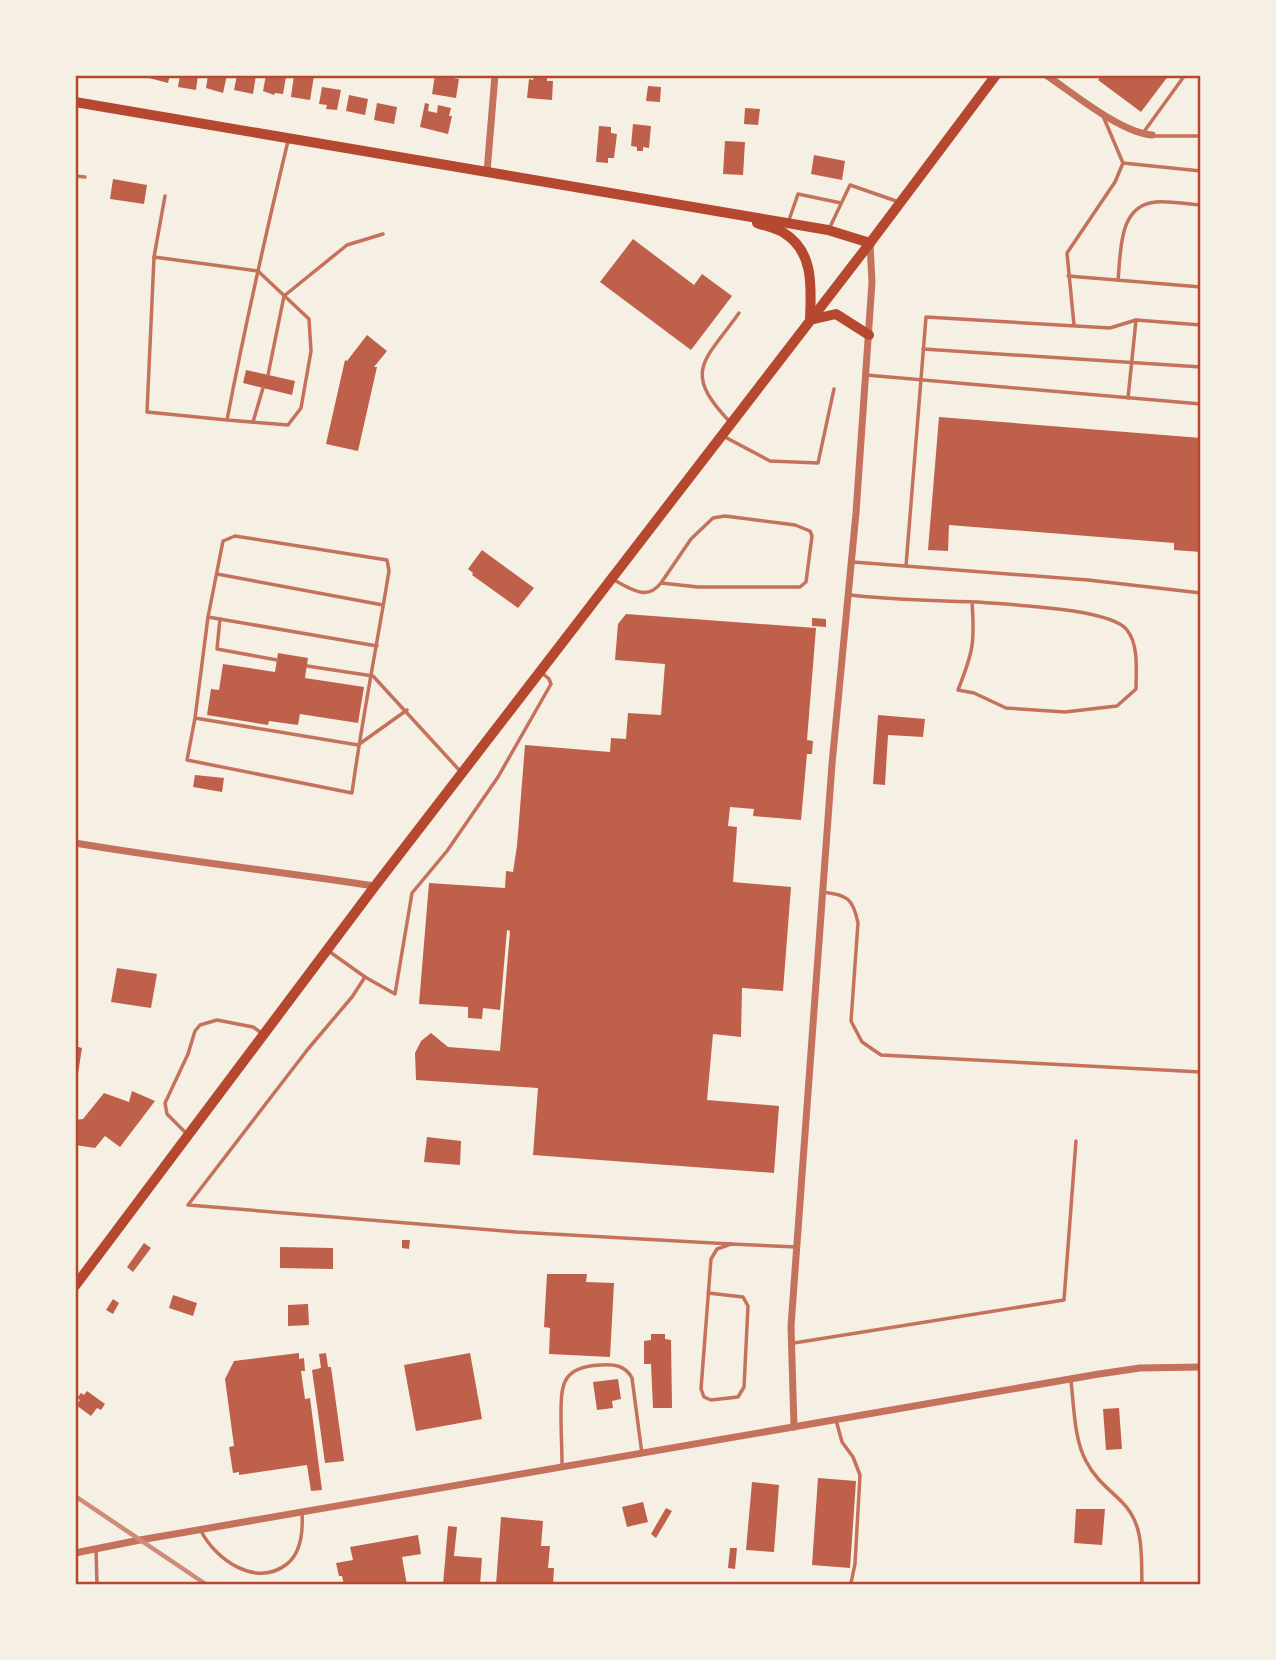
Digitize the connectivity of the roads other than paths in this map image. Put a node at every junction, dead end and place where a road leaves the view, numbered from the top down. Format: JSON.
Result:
{"nodes":[{"id":1,"x":495,"y":75,"type":"edge"},
{"id":2,"x":996,"y":75,"type":"edge"},
{"id":3,"x":1046,"y":75,"type":"edge"},
{"id":4,"x":1185,"y":75,"type":"edge"},
{"id":5,"x":1058,"y":79,"type":"edge"},
{"id":6,"x":75,"y":102,"type":"edge"},
{"id":7,"x":1103,"y":114,"type":"junction"},
{"id":8,"x":1142,"y":134,"type":"junction"},
{"id":9,"x":1152,"y":135,"type":"joint"},
{"id":10,"x":1201,"y":136,"type":"edge"},
{"id":11,"x":289,"y":139,"type":"junction"},
{"id":12,"x":1123,"y":163,"type":"junction"},
{"id":13,"x":1201,"y":171,"type":"edge"},
{"id":14,"x":487,"y":172,"type":"junction"},
{"id":15,"x":75,"y":176,"type":"edge"},
{"id":16,"x":85,"y":177,"type":"dead end"},
{"id":17,"x":164,"y":196,"type":"dead end"},
{"id":18,"x":841,"y":203,"type":"junction"},
{"id":19,"x":901,"y":203,"type":"junction"},
{"id":20,"x":1201,"y":205,"type":"edge"},
{"id":21,"x":728,"y":213,"type":"junction"},
{"id":22,"x":788,"y":223,"type":"junction"},
{"id":23,"x":828,"y":230,"type":"junction"},
{"id":24,"x":383,"y":234,"type":"dead end"},
{"id":25,"x":870,"y":243,"type":"junction"},
{"id":26,"x":154,"y":257,"type":"junction"},
{"id":27,"x":258,"y":271,"type":"junction"},
{"id":28,"x":1068,"y":276,"type":"junction"},
{"id":29,"x":1118,"y":280,"type":"junction"},
{"id":30,"x":1201,"y":287,"type":"edge"},
{"id":31,"x":284,"y":296,"type":"junction"},
{"id":32,"x":739,"y":313,"type":"dead end"},
{"id":33,"x":810,"y":320,"type":"junction"},
{"id":34,"x":1136,"y":320,"type":"junction"},
{"id":35,"x":1074,"y":326,"type":"junction"},
{"id":36,"x":1201,"y":326,"type":"edge"},
{"id":37,"x":869,"y":335,"type":"junction"},
{"id":38,"x":923,"y":349,"type":"junction"},
{"id":39,"x":1131,"y":364,"type":"junction"},
{"id":40,"x":1201,"y":368,"type":"edge"},
{"id":41,"x":268,"y":375,"type":"dead end"},
{"id":42,"x":866,"y":375,"type":"junction"},
{"id":43,"x":921,"y":379,"type":"junction"},
{"id":44,"x":263,"y":388,"type":"dead end"},
{"id":45,"x":834,"y":389,"type":"dead end"},
{"id":46,"x":1128,"y":398,"type":"junction"},
{"id":47,"x":1201,"y":404,"type":"edge"},
{"id":48,"x":227,"y":420,"type":"junction"},
{"id":49,"x":253,"y":422,"type":"junction"},
{"id":50,"x":731,"y":423,"type":"junction"},
{"id":51,"x":721,"y":435,"type":"junction"},
{"id":52,"x":851,"y":562,"type":"junction"},
{"id":53,"x":906,"y":566,"type":"junction"},
{"id":54,"x":217,"y":574,"type":"junction"},
{"id":55,"x":610,"y":578,"type":"junction"},
{"id":56,"x":662,"y":583,"type":"junction"},
{"id":57,"x":1201,"y":593,"type":"edge"},
{"id":58,"x":848,"y":595,"type":"junction"},
{"id":59,"x":972,"y":602,"type":"junction"},
{"id":60,"x":383,"y":605,"type":"junction"},
{"id":61,"x":208,"y":617,"type":"junction"},
{"id":62,"x":220,"y":619,"type":"junction"},
{"id":63,"x":377,"y":646,"type":"junction"},
{"id":64,"x":277,"y":660,"type":"dead end"},
{"id":65,"x":307,"y":666,"type":"dead end"},
{"id":66,"x":540,"y":671,"type":"junction"},
{"id":67,"x":373,"y":676,"type":"junction"},
{"id":68,"x":407,"y":710,"type":"junction"},
{"id":69,"x":195,"y":718,"type":"junction"},
{"id":70,"x":358,"y":745,"type":"junction"},
{"id":71,"x":462,"y":773,"type":"junction"},
{"id":72,"x":75,"y":843,"type":"edge"},
{"id":73,"x":375,"y":886,"type":"junction"},
{"id":74,"x":823,"y":892,"type":"junction"},
{"id":75,"x":328,"y":950,"type":"junction"},
{"id":76,"x":365,"y":977,"type":"junction"},
{"id":77,"x":264,"y":1035,"type":"junction"},
{"id":78,"x":1201,"y":1072,"type":"edge"},
{"id":79,"x":188,"y":1136,"type":"junction"},
{"id":80,"x":1076,"y":1141,"type":"dead end"},
{"id":81,"x":731,"y":1244,"type":"junction"},
{"id":82,"x":797,"y":1247,"type":"junction"},
{"id":83,"x":75,"y":1286,"type":"edge"},
{"id":84,"x":708,"y":1293,"type":"junction"},
{"id":85,"x":792,"y":1344,"type":"junction"},
{"id":86,"x":1201,"y":1367,"type":"edge"},
{"id":87,"x":1070,"y":1379,"type":"junction"},
{"id":88,"x":836,"y":1420,"type":"junction"},
{"id":89,"x":794,"y":1427,"type":"junction"},
{"id":90,"x":642,"y":1454,"type":"junction"},
{"id":91,"x":562,"y":1467,"type":"junction"},
{"id":92,"x":302,"y":1512,"type":"junction"},
{"id":93,"x":200,"y":1529,"type":"junction"},
{"id":94,"x":96,"y":1549,"type":"junction"},
{"id":95,"x":75,"y":1553,"type":"edge"},
{"id":96,"x":851,"y":1583,"type":"edge"},
{"id":97,"x":97,"y":1585,"type":"edge"},
{"id":98,"x":1142,"y":1585,"type":"edge"}],
"edges":[{"from":1,"to":14,"type":"street"},
{"from":2,"to":19,"type":"main road"},
{"from":3,"to":5,"type":"street"},
{"from":4,"to":8,"type":"lane"},
{"from":5,"to":7,"type":"street"},
{"from":6,"to":11,"type":"main road"},
{"from":7,"to":8,"type":"street"},
{"from":7,"to":12,"type":"lane"},
{"from":8,"to":9,"type":"street"},
{"from":9,"to":10,"type":"lane"},
{"from":11,"to":14,"type":"main road"},
{"from":11,"to":27,"type":"lane"},
{"from":12,"to":13,"type":"lane"},
{"from":12,"to":28,"type":"lane"},
{"from":14,"to":21,"type":"main road"},
{"from":15,"to":16,"type":"lane"},
{"from":17,"to":26,"type":"lane"},
{"from":18,"to":19,"type":"lane"},
{"from":18,"to":22,"type":"lane"},
{"from":18,"to":23,"type":"lane"},
{"from":19,"to":25,"type":"main road"},
{"from":20,"to":29,"type":"lane"},
{"from":21,"to":22,"type":"main road"},
{"from":21,"to":33,"type":"main road"},
{"from":22,"to":23,"type":"main road"},
{"from":23,"to":25,"type":"main road"},
{"from":24,"to":31,"type":"lane"},
{"from":25,"to":33,"type":"main road"},
{"from":25,"to":37,"type":"street"},
{"from":26,"to":27,"type":"lane"},
{"from":26,"to":48,"type":"lane"},
{"from":27,"to":31,"type":"lane"},
{"from":27,"to":48,"type":"lane"},
{"from":28,"to":29,"type":"lane"},
{"from":28,"to":35,"type":"lane"},
{"from":29,"to":30,"type":"lane"},
{"from":31,"to":41,"type":"lane"},
{"from":31,"to":49,"type":"lane"},
{"from":32,"to":50,"type":"lane"},
{"from":33,"to":37,"type":"main road"},
{"from":33,"to":50,"type":"main road"},
{"from":34,"to":35,"type":"lane"},
{"from":34,"to":36,"type":"lane"},
{"from":34,"to":39,"type":"lane"},
{"from":35,"to":38,"type":"lane"},
{"from":37,"to":42,"type":"street"},
{"from":38,"to":39,"type":"lane"},
{"from":38,"to":43,"type":"lane"},
{"from":39,"to":40,"type":"lane"},
{"from":39,"to":46,"type":"lane"},
{"from":42,"to":43,"type":"lane"},
{"from":42,"to":52,"type":"street"},
{"from":43,"to":46,"type":"lane"},
{"from":43,"to":53,"type":"lane"},
{"from":44,"to":49,"type":"lane"},
{"from":45,"to":51,"type":"lane"},
{"from":46,"to":47,"type":"lane"},
{"from":48,"to":49,"type":"lane"},
{"from":50,"to":51,"type":"main road"},
{"from":51,"to":55,"type":"main road"},
{"from":52,"to":53,"type":"lane"},
{"from":52,"to":58,"type":"street"},
{"from":53,"to":57,"type":"lane"},
{"from":54,"to":60,"type":"lane"},
{"from":54,"to":60,"type":"lane"},
{"from":54,"to":61,"type":"lane"},
{"from":55,"to":56,"type":"lane"},
{"from":55,"to":66,"type":"main road"},
{"from":56,"to":56,"type":"lane"},
{"from":58,"to":59,"type":"lane"},
{"from":58,"to":74,"type":"street"},
{"from":59,"to":59,"type":"lane"},
{"from":60,"to":63,"type":"lane"},
{"from":61,"to":62,"type":"lane"},
{"from":61,"to":69,"type":"lane"},
{"from":62,"to":63,"type":"lane"},
{"from":62,"to":64,"type":"lane"},
{"from":63,"to":67,"type":"lane"},
{"from":65,"to":67,"type":"lane"},
{"from":66,"to":71,"type":"main road"},
{"from":66,"to":76,"type":"lane"},
{"from":67,"to":68,"type":"lane"},
{"from":67,"to":70,"type":"lane"},
{"from":68,"to":70,"type":"lane"},
{"from":68,"to":71,"type":"lane"},
{"from":69,"to":70,"type":"lane"},
{"from":69,"to":70,"type":"lane"},
{"from":71,"to":73,"type":"main road"},
{"from":72,"to":73,"type":"street"},
{"from":73,"to":75,"type":"main road"},
{"from":74,"to":78,"type":"lane"},
{"from":74,"to":82,"type":"street"},
{"from":75,"to":76,"type":"lane"},
{"from":75,"to":77,"type":"main road"},
{"from":76,"to":81,"type":"lane"},
{"from":77,"to":79,"type":"main road"},
{"from":77,"to":79,"type":"lane"},
{"from":79,"to":83,"type":"main road"},
{"from":80,"to":85,"type":"lane"},
{"from":81,"to":82,"type":"lane"},
{"from":81,"to":84,"type":"lane"},
{"from":82,"to":85,"type":"street"},
{"from":84,"to":84,"type":"lane"},
{"from":85,"to":89,"type":"street"},
{"from":86,"to":87,"type":"street"},
{"from":87,"to":88,"type":"street"},
{"from":87,"to":98,"type":"lane"},
{"from":88,"to":89,"type":"street"},
{"from":88,"to":96,"type":"lane"},
{"from":89,"to":90,"type":"street"},
{"from":90,"to":91,"type":"street"},
{"from":90,"to":91,"type":"lane"},
{"from":91,"to":92,"type":"street"},
{"from":92,"to":93,"type":"street"},
{"from":92,"to":93,"type":"lane"},
{"from":93,"to":94,"type":"street"},
{"from":94,"to":95,"type":"street"},
{"from":94,"to":97,"type":"lane"}]}
